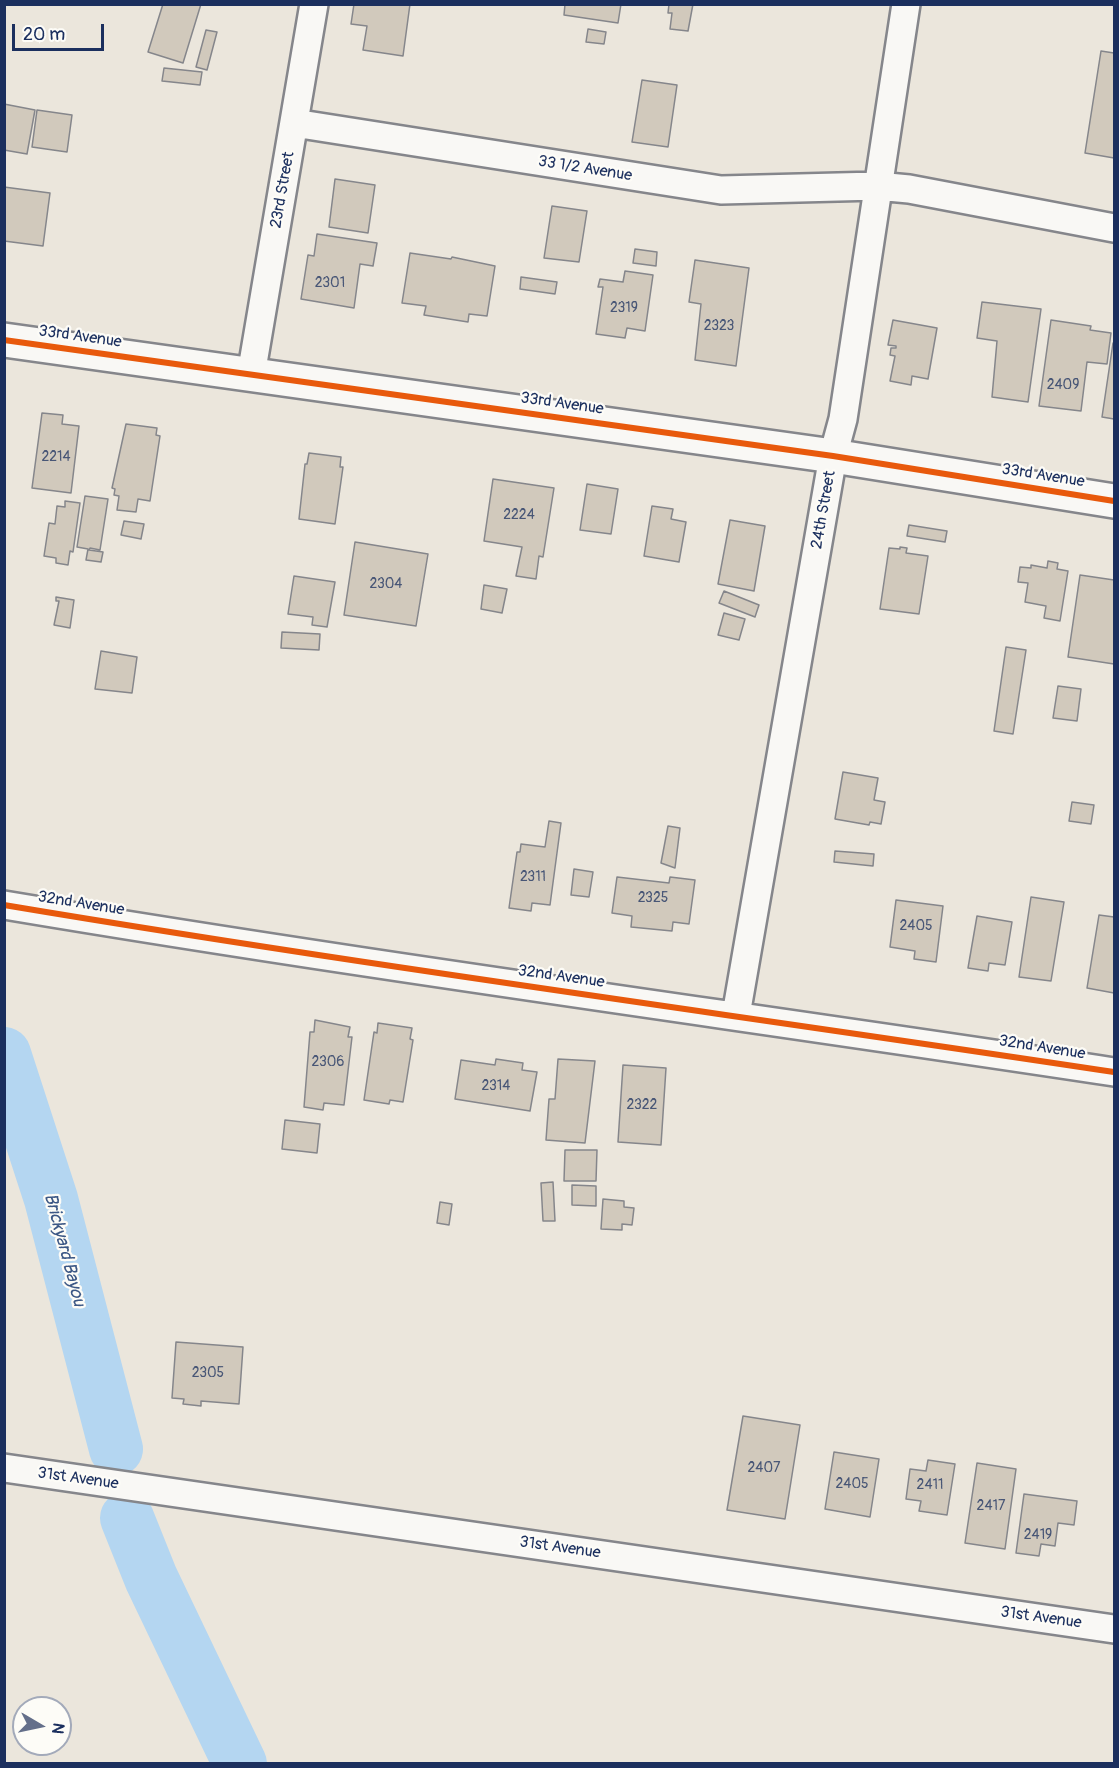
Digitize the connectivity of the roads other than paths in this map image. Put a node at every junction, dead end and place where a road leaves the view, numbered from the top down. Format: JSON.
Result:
{"nodes":[{"id":1,"x":314,"y":4,"type":"edge"},
{"id":2,"x":906,"y":4,"type":"edge"},
{"id":3,"x":294,"y":123,"type":"junction"},
{"id":4,"x":877,"y":186,"type":"junction"},
{"id":5,"x":1114,"y":228,"type":"edge"},
{"id":6,"x":4,"y":340,"type":"edge"},
{"id":7,"x":252,"y":375,"type":"junction"},
{"id":8,"x":833,"y":456,"type":"junction"},
{"id":9,"x":1114,"y":501,"type":"edge"},
{"id":10,"x":4,"y":905,"type":"edge"},
{"id":11,"x":736,"y":1015,"type":"junction"},
{"id":12,"x":1114,"y":1072,"type":"edge"},
{"id":13,"x":4,"y":1468,"type":"edge"},
{"id":14,"x":1114,"y":1629,"type":"edge"}],
"edges":[{"from":1,"to":3,"type":"street","name":"23rd Street"},
{"from":2,"to":4,"type":"street","name":"24th Street"},
{"from":3,"to":4,"type":"street","name":"33 1/2 Avenue"},
{"from":3,"to":7,"type":"street","name":"23rd Street"},
{"from":4,"to":5,"type":"street","name":"33 1/2 Avenue"},
{"from":4,"to":8,"type":"street","name":"24th Street"},
{"from":6,"to":7,"type":"street","name":"33rd Avenue"},
{"from":7,"to":8,"type":"street","name":"33rd Avenue"},
{"from":8,"to":9,"type":"street","name":"33rd Avenue"},
{"from":8,"to":11,"type":"street","name":"24th Street"},
{"from":10,"to":11,"type":"street","name":"32nd Avenue"},
{"from":11,"to":12,"type":"street","name":"32nd Avenue"},
{"from":13,"to":14,"type":"street","name":"31st Avenue"}]}
